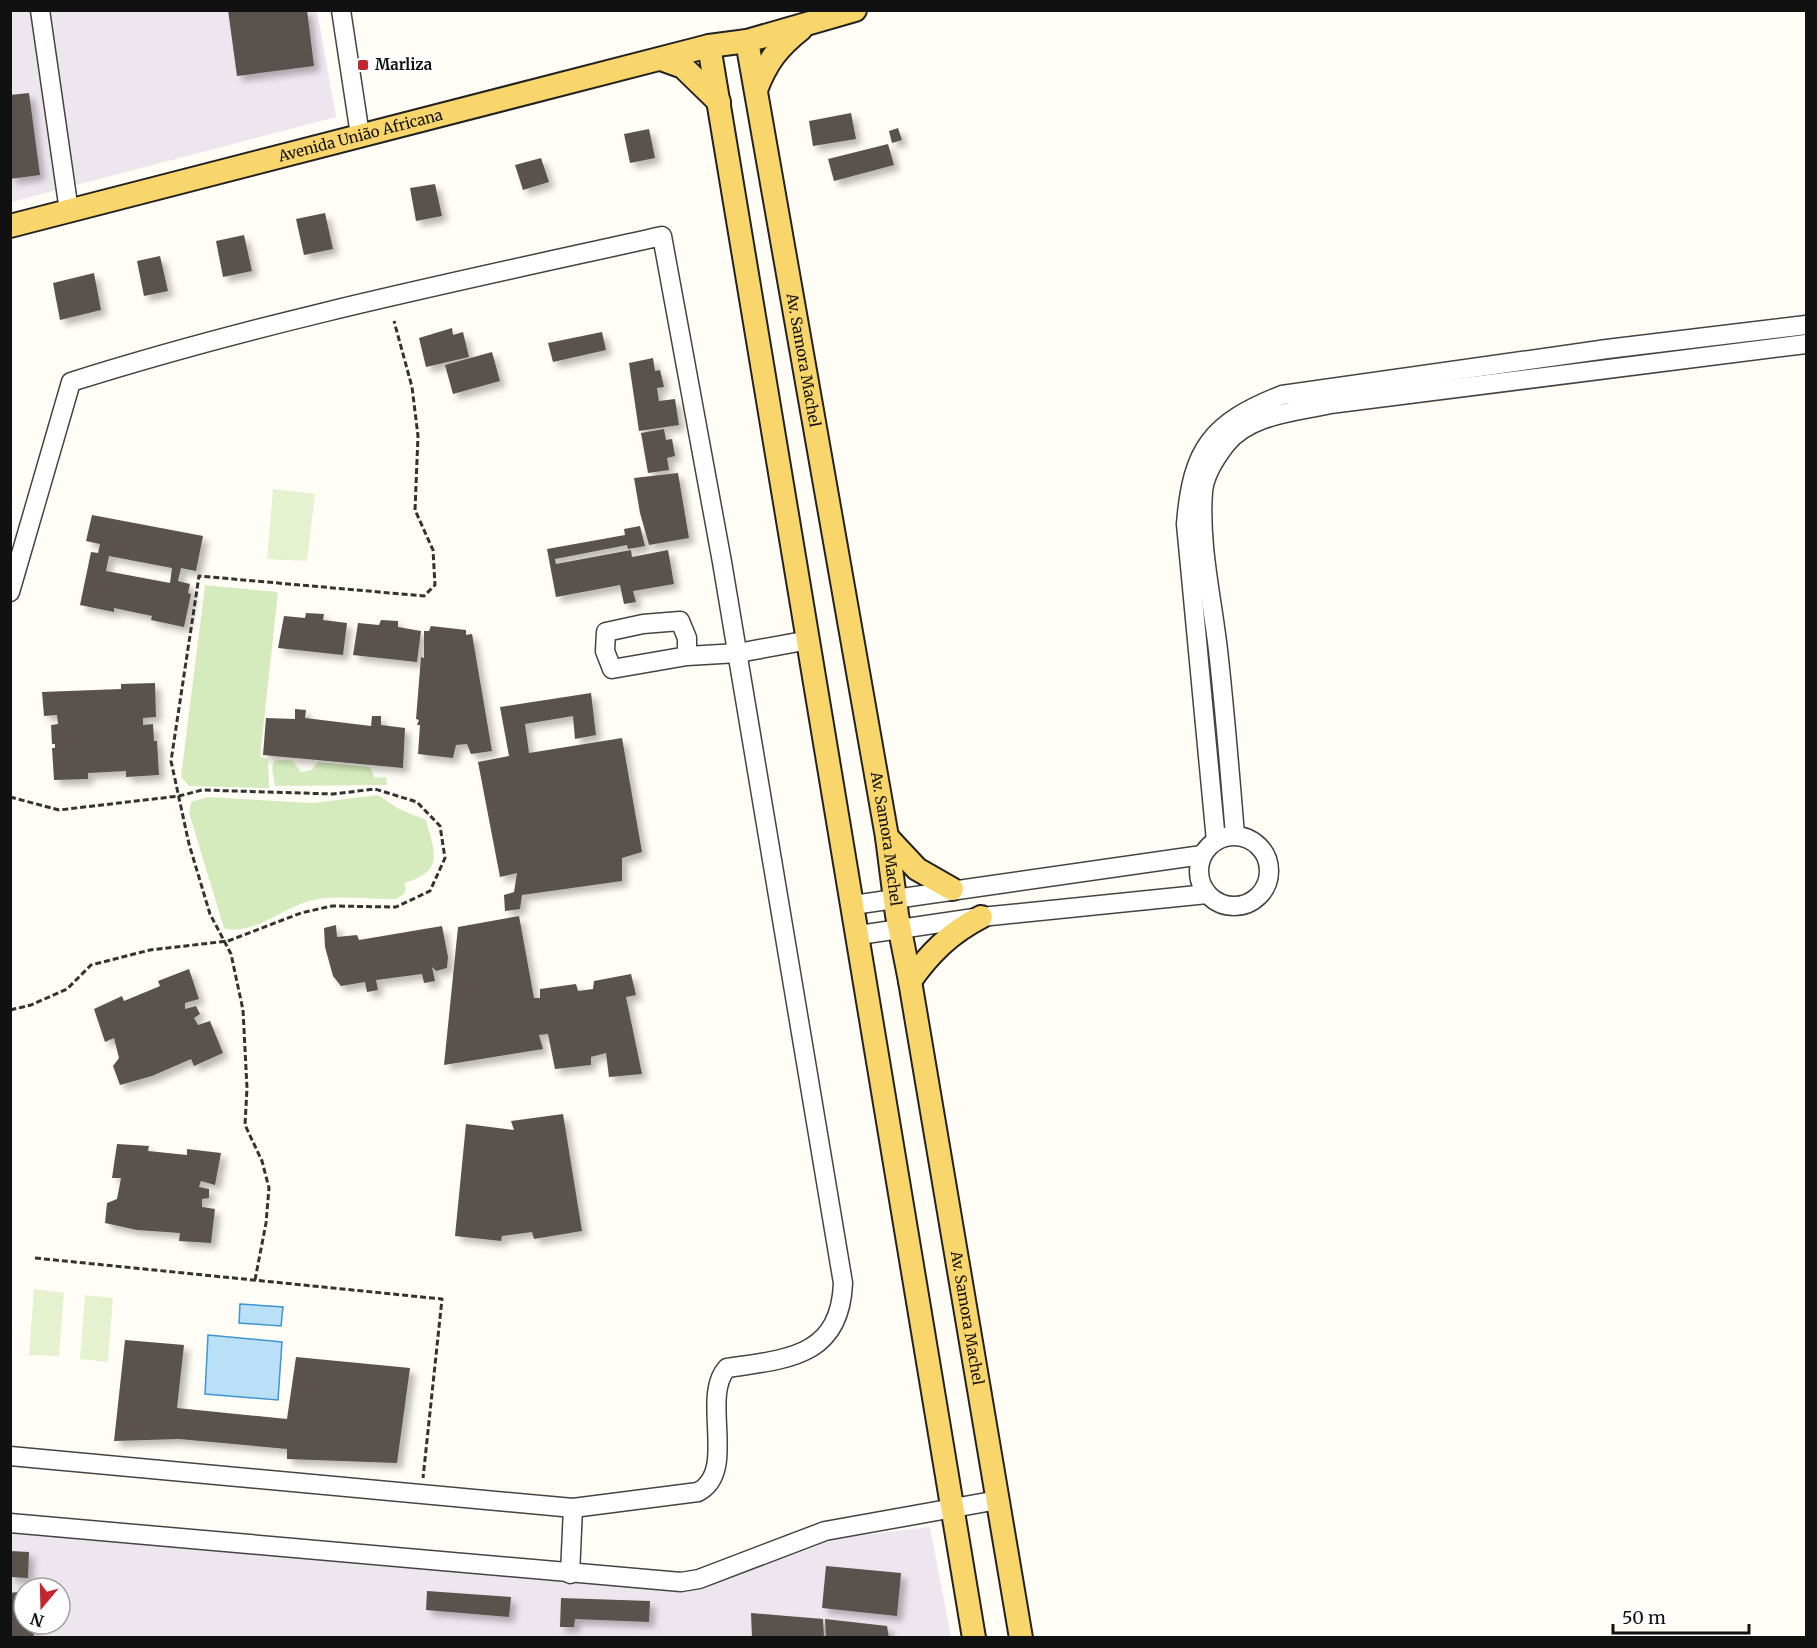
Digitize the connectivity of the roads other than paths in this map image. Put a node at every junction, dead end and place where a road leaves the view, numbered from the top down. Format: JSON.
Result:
{"nodes":[{"id":1,"x":40,"y":10,"type":"edge"},
{"id":2,"x":341,"y":10,"type":"edge"},
{"id":3,"x":855,"y":10,"type":"edge"},
{"id":4,"x":809,"y":22,"type":"junction"},
{"id":5,"x":747,"y":41,"type":"junction"},
{"id":6,"x":709,"y":46,"type":"junction"},
{"id":7,"x":661,"y":59,"type":"junction"},
{"id":8,"x":756,"y":92,"type":"junction"},
{"id":9,"x":719,"y":102,"type":"junction"},
{"id":10,"x":360,"y":135,"type":"junction"},
{"id":11,"x":69,"y":210,"type":"junction"},
{"id":12,"x":10,"y":226,"type":"edge"},
{"id":13,"x":1806,"y":325,"type":"edge"},
{"id":14,"x":1806,"y":344,"type":"edge"},
{"id":15,"x":10,"y":592,"type":"edge"},
{"id":16,"x":809,"y":640,"type":"junction"},
{"id":17,"x":738,"y":653,"type":"junction"},
{"id":18,"x":687,"y":656,"type":"dead end"},
{"id":19,"x":1235,"y":836,"type":"junction"},
{"id":20,"x":886,"y":837,"type":"junction"},
{"id":21,"x":1216,"y":841,"type":"junction"},
{"id":22,"x":1202,"y":855,"type":"junction"},
{"id":23,"x":952,"y":889,"type":"junction"},
{"id":24,"x":1207,"y":894,"type":"junction"},
{"id":25,"x":894,"y":900,"type":"junction"},
{"id":26,"x":853,"y":904,"type":"junction"},
{"id":27,"x":981,"y":917,"type":"junction"},
{"id":28,"x":900,"y":930,"type":"junction"},
{"id":29,"x":859,"y":936,"type":"junction"},
{"id":30,"x":910,"y":981,"type":"junction"},
{"id":31,"x":10,"y":1456,"type":"edge"},
{"id":32,"x":998,"y":1500,"type":"junction"},
{"id":33,"x":573,"y":1508,"type":"junction"},
{"id":34,"x":952,"y":1509,"type":"junction"},
{"id":35,"x":10,"y":1523,"type":"edge"},
{"id":36,"x":570,"y":1574,"type":"junction"},
{"id":37,"x":974,"y":1638,"type":"edge"},
{"id":38,"x":1021,"y":1638,"type":"edge"}],
"edges":[{"from":1,"to":11,"type":"street"},
{"from":2,"to":10,"type":"street"},
{"from":3,"to":4,"type":"main road","name":"Avenida União Africana"},
{"from":4,"to":5,"type":"main road","name":"Avenida União Africana"},
{"from":4,"to":8,"type":"main road"},
{"from":5,"to":6,"type":"main road","name":"Avenida União Africana"},
{"from":5,"to":8,"type":"main road","name":"Av. Samora Machel"},
{"from":6,"to":7,"type":"main road","name":"Avenida União Africana"},
{"from":6,"to":9,"type":"main road"},
{"from":7,"to":9,"type":"main road"},
{"from":7,"to":10,"type":"main road","name":"Avenida União Africana"},
{"from":8,"to":20,"type":"main road","name":"Av. Samora Machel"},
{"from":9,"to":16,"type":"main road"},
{"from":10,"to":11,"type":"main road","name":"Avenida União Africana"},
{"from":11,"to":12,"type":"main road","name":"Avenida União Africana"},
{"from":13,"to":21,"type":"street"},
{"from":14,"to":19,"type":"street"},
{"from":15,"to":17,"type":"street"},
{"from":16,"to":17,"type":"street"},
{"from":16,"to":26,"type":"main road"},
{"from":17,"to":18,"type":"street"},
{"from":17,"to":33,"type":"street"},
{"from":19,"to":21,"type":"street"},
{"from":19,"to":24,"type":"street"},
{"from":20,"to":23,"type":"main road"},
{"from":20,"to":25,"type":"main road","name":"Av. Samora Machel"},
{"from":21,"to":22,"type":"street"},
{"from":22,"to":23,"type":"street"},
{"from":22,"to":24,"type":"street"},
{"from":23,"to":25,"type":"street"},
{"from":24,"to":27,"type":"street"},
{"from":25,"to":26,"type":"street"},
{"from":25,"to":28,"type":"main road","name":"Av. Samora Machel"},
{"from":26,"to":29,"type":"main road"},
{"from":27,"to":28,"type":"street"},
{"from":27,"to":30,"type":"main road"},
{"from":28,"to":29,"type":"street"},
{"from":28,"to":30,"type":"main road","name":"Av. Samora Machel"},
{"from":29,"to":34,"type":"main road"},
{"from":30,"to":32,"type":"main road","name":"Av. Samora Machel"},
{"from":31,"to":33,"type":"street"},
{"from":32,"to":34,"type":"street"},
{"from":32,"to":38,"type":"main road","name":"Av. Samora Machel"},
{"from":33,"to":36,"type":"street"},
{"from":34,"to":36,"type":"street"},
{"from":34,"to":37,"type":"main road"},
{"from":35,"to":36,"type":"street"}]}
